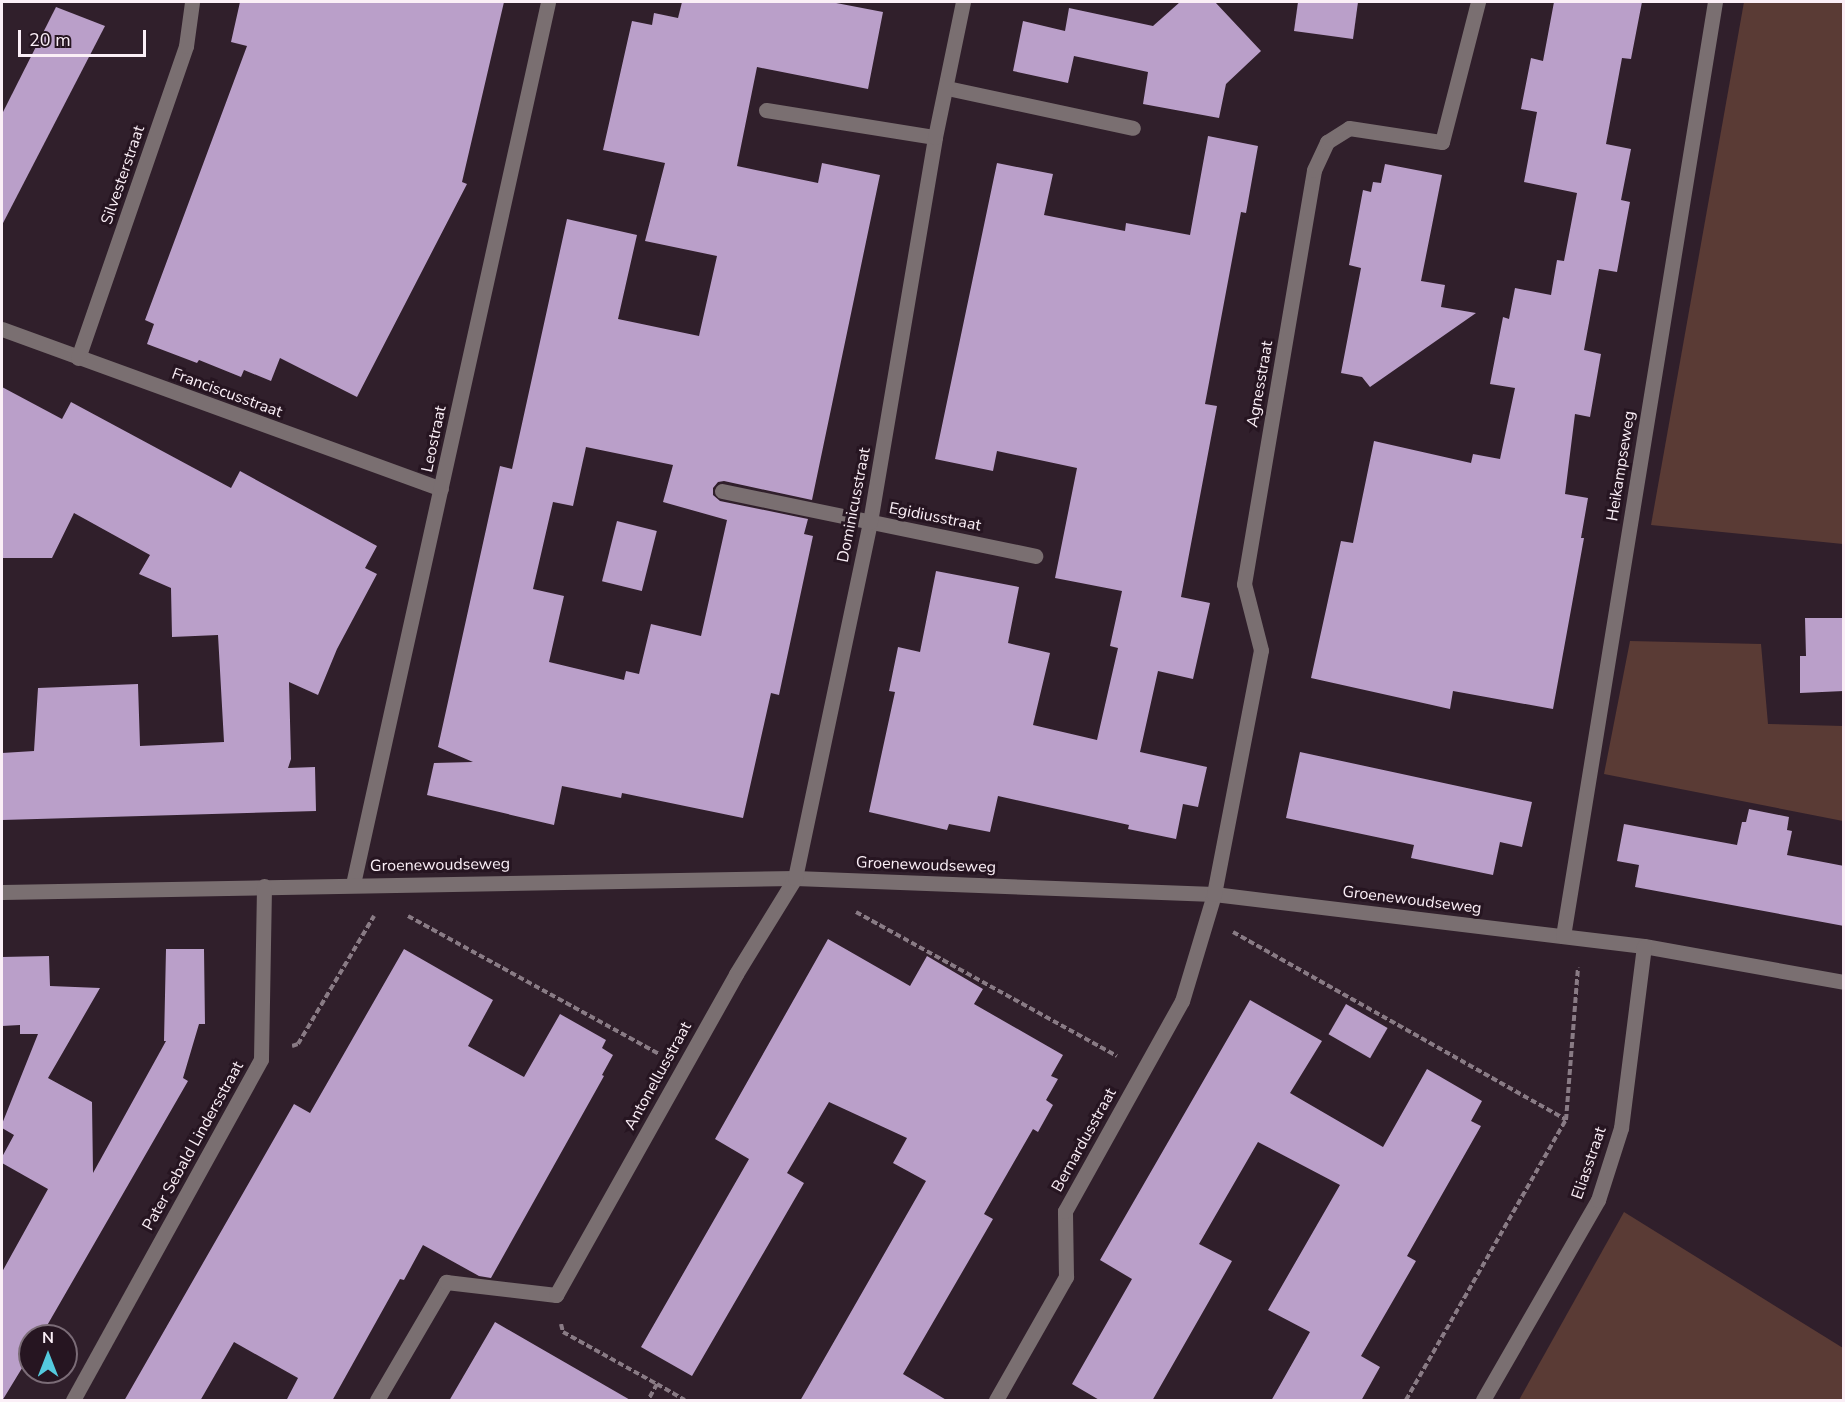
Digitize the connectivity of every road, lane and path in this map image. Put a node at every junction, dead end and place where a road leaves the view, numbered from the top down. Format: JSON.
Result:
{"nodes":[{"id":1,"x":192,"y":2,"type":"edge"},
{"id":2,"x":548,"y":2,"type":"edge"},
{"id":3,"x":963,"y":2,"type":"edge"},
{"id":4,"x":1478,"y":2,"type":"edge"},
{"id":5,"x":1715,"y":2,"type":"edge"},
{"id":6,"x":947,"y":88,"type":"junction"},
{"id":7,"x":766,"y":111,"type":"dead end"},
{"id":8,"x":1133,"y":128,"type":"dead end"},
{"id":9,"x":935,"y":137,"type":"junction"},
{"id":10,"x":2,"y":329,"type":"edge"},
{"id":11,"x":78,"y":358,"type":"junction"},
{"id":12,"x":441,"y":489,"type":"junction"},
{"id":13,"x":722,"y":491,"type":"dead end"},
{"id":14,"x":870,"y":522,"type":"junction"},
{"id":15,"x":1035,"y":556,"type":"dead end"},
{"id":16,"x":795,"y":878,"type":"junction"},
{"id":17,"x":353,"y":884,"type":"junction"},
{"id":18,"x":393,"y":884,"type":"junction"},
{"id":19,"x":264,"y":886,"type":"junction"},
{"id":20,"x":2,"y":892,"type":"edge"},
{"id":21,"x":1215,"y":894,"type":"junction"},
{"id":22,"x":383,"y":902,"type":"junction"},
{"id":23,"x":846,"y":906,"type":"dead end"},
{"id":24,"x":1207,"y":917,"type":"junction"},
{"id":25,"x":1563,"y":936,"type":"junction"},
{"id":26,"x":1580,"y":938,"type":"junction"},
{"id":27,"x":1644,"y":946,"type":"junction"},
{"id":28,"x":1844,"y":982,"type":"edge"},
{"id":29,"x":261,"y":1059,"type":"junction"},
{"id":30,"x":683,"y":1067,"type":"junction"},
{"id":31,"x":1143,"y":1071,"type":"junction"},
{"id":32,"x":1566,"y":1120,"type":"junction"},
{"id":33,"x":556,"y":1295,"type":"junction"},
{"id":34,"x":657,"y":1384,"type":"junction"},
{"id":35,"x":73,"y":1401,"type":"edge"},
{"id":36,"x":377,"y":1401,"type":"edge"},
{"id":37,"x":648,"y":1401,"type":"edge"},
{"id":38,"x":685,"y":1401,"type":"edge"},
{"id":39,"x":996,"y":1401,"type":"edge"},
{"id":40,"x":1406,"y":1401,"type":"edge"},
{"id":41,"x":1482,"y":1401,"type":"edge"}],
"edges":[{"from":1,"to":11,"type":"street","name":"Silvesterstraat"},
{"from":2,"to":12,"type":"street","name":"Leostraat"},
{"from":3,"to":6,"type":"street","name":"Dominicusstraat"},
{"from":4,"to":21,"type":"street","name":"Agnesstraat"},
{"from":5,"to":25,"type":"street","name":"Heikampseweg"},
{"from":6,"to":8,"type":"street"},
{"from":6,"to":9,"type":"street","name":"Dominicusstraat"},
{"from":7,"to":9,"type":"street"},
{"from":9,"to":14,"type":"street","name":"Dominicusstraat"},
{"from":10,"to":11,"type":"street","name":"Franciscusstraat"},
{"from":11,"to":12,"type":"street","name":"Franciscusstraat"},
{"from":12,"to":17,"type":"street","name":"Leostraat"},
{"from":13,"to":14,"type":"street","name":"Egidiusstraat"},
{"from":14,"to":15,"type":"street","name":"Egidiusstraat"},
{"from":14,"to":16,"type":"street","name":"Dominicusstraat"},
{"from":16,"to":18,"type":"street","name":"Groenewoudseweg"},
{"from":16,"to":21,"type":"street","name":"Groenewoudseweg"},
{"from":16,"to":30,"type":"street","name":"Antonellusstraat"},
{"from":17,"to":18,"type":"street","name":"Groenewoudseweg"},
{"from":17,"to":19,"type":"street","name":"Groenewoudseweg"},
{"from":18,"to":22,"type":"path"},
{"from":19,"to":20,"type":"street","name":"Groenewoudseweg"},
{"from":19,"to":29,"type":"street","name":"Pater Sebald Lindersstraat"},
{"from":21,"to":24,"type":"street","name":"Bernardusstraat"},
{"from":21,"to":25,"type":"street","name":"Groenewoudseweg"},
{"from":22,"to":29,"type":"path"},
{"from":22,"to":30,"type":"path"},
{"from":23,"to":31,"type":"path"},
{"from":24,"to":31,"type":"street","name":"Bernardusstraat"},
{"from":24,"to":32,"type":"path"},
{"from":25,"to":26,"type":"street","name":"Groenewoudseweg"},
{"from":26,"to":27,"type":"street","name":"Groenewoudseweg"},
{"from":26,"to":32,"type":"path"},
{"from":27,"to":28,"type":"street","name":"Groenewoudseweg"},
{"from":27,"to":41,"type":"street","name":"Eliasstraat"},
{"from":29,"to":35,"type":"street","name":"Pater Sebald Lindersstraat"},
{"from":30,"to":33,"type":"street","name":"Antonellusstraat"},
{"from":31,"to":39,"type":"street","name":"Bernardusstraat"},
{"from":32,"to":40,"type":"path"},
{"from":33,"to":34,"type":"path"},
{"from":33,"to":36,"type":"street"},
{"from":34,"to":37,"type":"path"},
{"from":34,"to":38,"type":"path"}]}
